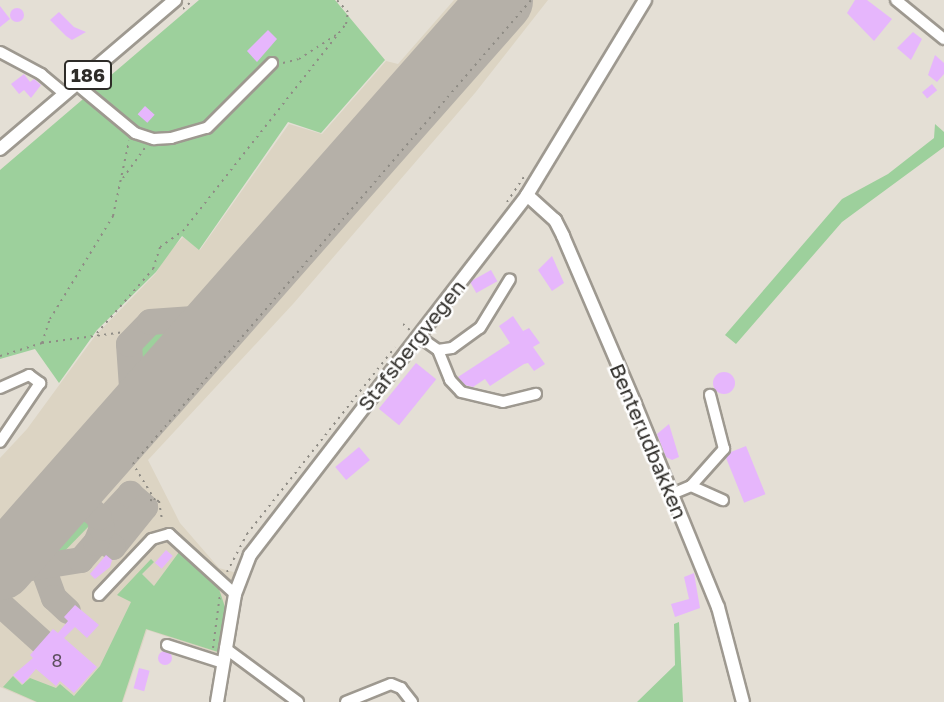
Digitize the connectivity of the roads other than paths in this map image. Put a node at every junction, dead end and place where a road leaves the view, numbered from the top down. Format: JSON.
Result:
{"nodes":[{"id":1,"x":175,"y":0,"type":"edge"},
{"id":2,"x":645,"y":0,"type":"edge"},
{"id":3,"x":897,"y":0,"type":"edge"},
{"id":4,"x":944,"y":39,"type":"edge"},
{"id":5,"x":0,"y":52,"type":"edge"},
{"id":6,"x":271,"y":63,"type":"road end"},
{"id":7,"x":76,"y":84,"type":"junction"},
{"id":8,"x":65,"y":94,"type":"junction"},
{"id":9,"x":0,"y":149,"type":"edge"},
{"id":10,"x":527,"y":195,"type":"junction"},
{"id":11,"x":510,"y":279,"type":"dead end"},
{"id":12,"x":418,"y":336,"type":"junction"},
{"id":13,"x":438,"y":350,"type":"junction"},
{"id":14,"x":0,"y":388,"type":"edge"},
{"id":15,"x":536,"y":394,"type":"dead end"},
{"id":16,"x":710,"y":395,"type":"dead end"},
{"id":17,"x":0,"y":442,"type":"edge"},
{"id":18,"x":691,"y":486,"type":"junction"},
{"id":19,"x":671,"y":494,"type":"junction"},
{"id":20,"x":723,"y":500,"type":"dead end"},
{"id":21,"x":235,"y":594,"type":"junction"},
{"id":22,"x":99,"y":595,"type":"dead end"},
{"id":23,"x":167,"y":645,"type":"dead end"},
{"id":24,"x":225,"y":649,"type":"junction"},
{"id":25,"x":223,"y":663,"type":"junction"},
{"id":26,"x":218,"y":702,"type":"edge"},
{"id":27,"x":298,"y":702,"type":"edge"},
{"id":28,"x":346,"y":702,"type":"edge"},
{"id":29,"x":412,"y":702,"type":"edge"},
{"id":30,"x":743,"y":702,"type":"edge"}],
"edges":[{"from":1,"to":7,"type":"main road","number":"186"},
{"from":2,"to":10,"type":"main road","name":"Stafsbergvegen"},
{"from":3,"to":4,"type":"street"},
{"from":5,"to":8,"type":"street"},
{"from":6,"to":7,"type":"street"},
{"from":7,"to":8,"type":"main road","number":"186"},
{"from":8,"to":9,"type":"main road","number":"186"},
{"from":10,"to":12,"type":"main road","name":"Stafsbergvegen"},
{"from":10,"to":19,"type":"main road","name":"Benterudbakken"},
{"from":11,"to":13,"type":"street"},
{"from":12,"to":13,"type":"street"},
{"from":12,"to":21,"type":"main road","name":"Stafsbergvegen"},
{"from":13,"to":15,"type":"street"},
{"from":14,"to":17,"type":"street"},
{"from":16,"to":18,"type":"street"},
{"from":18,"to":19,"type":"street"},
{"from":18,"to":20,"type":"street"},
{"from":19,"to":30,"type":"main road","name":"Benterudbakken"},
{"from":21,"to":22,"type":"street"},
{"from":21,"to":24,"type":"main road","name":"Stafsbergvegen"},
{"from":23,"to":25,"type":"street"},
{"from":24,"to":25,"type":"main road","name":"Stafsbergvegen"},
{"from":24,"to":27,"type":"street"},
{"from":25,"to":26,"type":"main road","name":"Stafsbergvegen"},
{"from":28,"to":29,"type":"street"}]}
